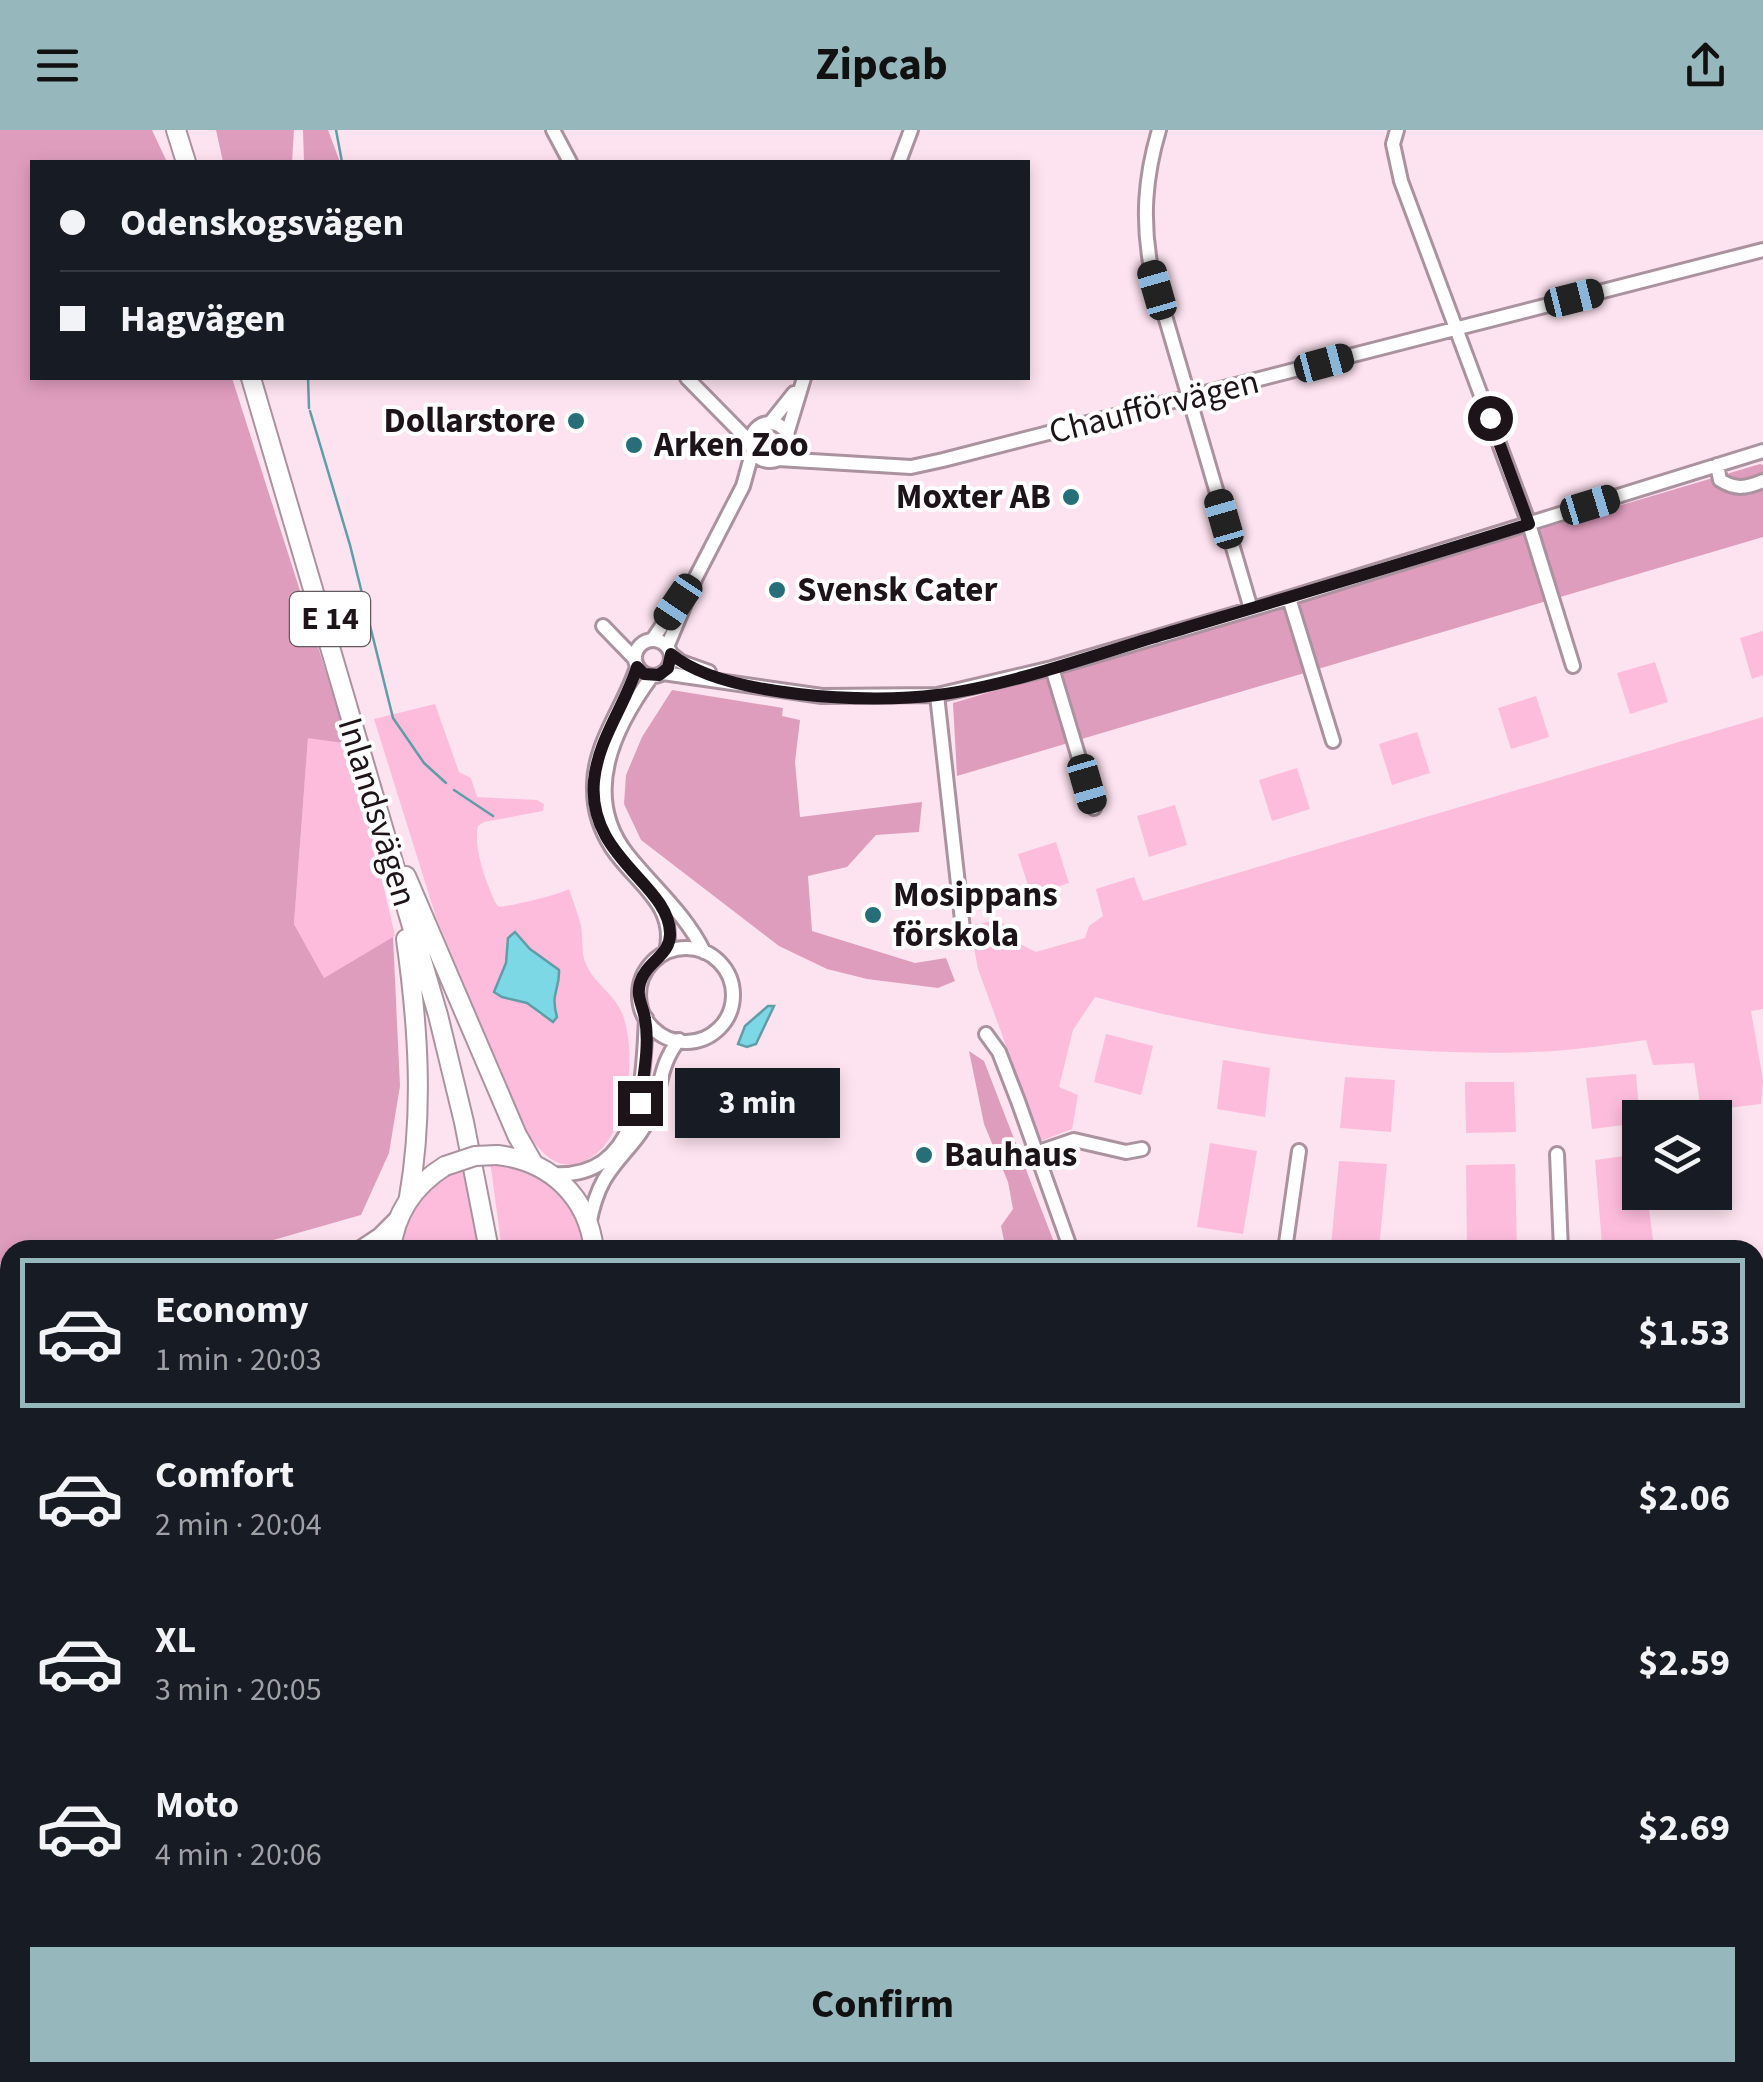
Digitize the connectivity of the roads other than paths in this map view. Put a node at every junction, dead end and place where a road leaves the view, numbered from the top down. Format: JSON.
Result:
{"nodes":[{"id":1,"x":176,"y":130,"type":"edge"},
{"id":2,"x":184,"y":130,"type":"edge"},
{"id":3,"x":553,"y":130,"type":"edge"},
{"id":4,"x":911,"y":130,"type":"edge"},
{"id":5,"x":1159,"y":130,"type":"edge"},
{"id":6,"x":1397,"y":130,"type":"edge"},
{"id":7,"x":185,"y":160,"type":"edge"},
{"id":8,"x":193,"y":160,"type":"edge"},
{"id":9,"x":569,"y":160,"type":"edge"},
{"id":10,"x":900,"y":160,"type":"edge"},
{"id":11,"x":1763,"y":250,"type":"edge"},
{"id":12,"x":1456,"y":327,"type":"junction"},
{"id":13,"x":252,"y":380,"type":"edge"},
{"id":14,"x":260,"y":380,"type":"edge"},
{"id":15,"x":689,"y":380,"type":"edge"},
{"id":16,"x":802,"y":382,"type":"edge"},
{"id":17,"x":1190,"y":398,"type":"junction"},
{"id":18,"x":728,"y":418,"type":"junction"},
{"id":19,"x":765,"y":425,"type":"junction"},
{"id":20,"x":788,"y":437,"type":"junction"},
{"id":21,"x":752,"y":446,"type":"junction"},
{"id":22,"x":1763,"y":450,"type":"edge"},
{"id":23,"x":775,"y":460,"type":"junction"},
{"id":24,"x":833,"y":461,"type":"junction"},
{"id":25,"x":1716,"y":465,"type":"junction"},
{"id":26,"x":1763,"y":481,"type":"edge"},
{"id":27,"x":742,"y":486,"type":"junction"},
{"id":28,"x":1529,"y":524,"type":"junction"},
{"id":29,"x":696,"y":576,"type":"junction"},
{"id":30,"x":1289,"y":598,"type":"junction"},
{"id":31,"x":1251,"y":608,"type":"junction"},
{"id":32,"x":648,"y":640,"type":"junction"},
{"id":33,"x":669,"y":650,"type":"junction"},
{"id":34,"x":636,"y":663,"type":"junction"},
{"id":35,"x":1573,"y":666,"type":"dead end"},
{"id":36,"x":1052,"y":668,"type":"junction"},
{"id":37,"x":658,"y":674,"type":"junction"},
{"id":38,"x":735,"y":682,"type":"junction"},
{"id":39,"x":937,"y":695,"type":"junction"},
{"id":40,"x":1333,"y":742,"type":"dead end"},
{"id":41,"x":1094,"y":808,"type":"dead end"},
{"id":42,"x":395,"y":856,"type":"junction"},
{"id":43,"x":963,"y":929,"type":"dead end"},
{"id":44,"x":666,"y":952,"type":"junction"},
{"id":45,"x":704,"y":952,"type":"junction"},
{"id":46,"x":646,"y":1018,"type":"junction"},
{"id":47,"x":986,"y":1034,"type":"dead end"},
{"id":48,"x":679,"y":1040,"type":"junction"},
{"id":49,"x":1142,"y":1149,"type":"dead end"},
{"id":50,"x":1299,"y":1151,"type":"dead end"},
{"id":51,"x":1036,"y":1153,"type":"junction"},
{"id":52,"x":1556,"y":1154,"type":"dead end"},
{"id":53,"x":533,"y":1163,"type":"junction"},
{"id":54,"x":553,"y":1174,"type":"junction"},
{"id":55,"x":409,"y":1197,"type":"junction"},
{"id":56,"x":398,"y":1218,"type":"junction"},
{"id":57,"x":590,"y":1225,"type":"junction"},
{"id":58,"x":374,"y":1240,"type":"edge"},
{"id":59,"x":393,"y":1240,"type":"edge"},
{"id":60,"x":489,"y":1240,"type":"edge"},
{"id":61,"x":593,"y":1240,"type":"edge"},
{"id":62,"x":1068,"y":1240,"type":"edge"},
{"id":63,"x":1286,"y":1240,"type":"edge"},
{"id":64,"x":1560,"y":1240,"type":"edge"}],
"edges":[{"from":1,"to":7,"type":"highway"},
{"from":2,"to":8,"type":"highway"},
{"from":3,"to":9,"type":"street"},
{"from":4,"to":10,"type":"street"},
{"from":5,"to":17,"type":"street"},
{"from":6,"to":12,"type":"street"},
{"from":11,"to":12,"type":"street","name":"Chaufförvägen"},
{"from":12,"to":17,"type":"street","name":"Chaufförvägen"},
{"from":12,"to":28,"type":"street"},
{"from":13,"to":42,"type":"highway","name":"Inlandsvägen","number":"E 14"},
{"from":14,"to":42,"type":"highway","name":"Inlandsvägen","number":"E 14"},
{"from":15,"to":18,"type":"street"},
{"from":16,"to":19,"type":"street"},
{"from":16,"to":20,"type":"street"},
{"from":17,"to":24,"type":"street","name":"Chaufförvägen"},
{"from":17,"to":31,"type":"street"},
{"from":18,"to":19,"type":"street"},
{"from":18,"to":21,"type":"street"},
{"from":19,"to":20,"type":"street"},
{"from":19,"to":21,"type":"street"},
{"from":20,"to":23,"type":"street"},
{"from":20,"to":24,"type":"street","name":"Chaufförvägen"},
{"from":21,"to":23,"type":"street"},
{"from":21,"to":27,"type":"street"},
{"from":22,"to":25,"type":"street"},
{"from":23,"to":24,"type":"street","name":"Chaufförvägen"},
{"from":23,"to":27,"type":"street"},
{"from":25,"to":26,"type":"street"},
{"from":25,"to":28,"type":"street"},
{"from":27,"to":29,"type":"street"},
{"from":28,"to":30,"type":"street"},
{"from":28,"to":35,"type":"street"},
{"from":29,"to":32,"type":"street"},
{"from":29,"to":33,"type":"street"},
{"from":30,"to":31,"type":"street"},
{"from":30,"to":40,"type":"street"},
{"from":31,"to":36,"type":"street"},
{"from":32,"to":33,"type":"street"},
{"from":32,"to":34,"type":"street"},
{"from":32,"to":34,"type":"street"},
{"from":33,"to":37,"type":"street"},
{"from":33,"to":38,"type":"street"},
{"from":34,"to":37,"type":"street"},
{"from":34,"to":44,"type":"street"},
{"from":36,"to":39,"type":"street"},
{"from":36,"to":41,"type":"street"},
{"from":37,"to":38,"type":"street"},
{"from":37,"to":45,"type":"street"},
{"from":38,"to":39,"type":"street"},
{"from":39,"to":43,"type":"street"},
{"from":42,"to":53,"type":"highway"},
{"from":42,"to":55,"type":"highway"},
{"from":42,"to":60,"type":"highway","name":"Inlandsvägen","number":"E 14"},
{"from":44,"to":45,"type":"street"},
{"from":44,"to":46,"type":"street"},
{"from":45,"to":48,"type":"street"},
{"from":46,"to":48,"type":"street"},
{"from":46,"to":54,"type":"street"},
{"from":47,"to":51,"type":"street"},
{"from":48,"to":57,"type":"street"},
{"from":49,"to":51,"type":"street"},
{"from":50,"to":63,"type":"street"},
{"from":51,"to":62,"type":"street"},
{"from":52,"to":64,"type":"street"},
{"from":53,"to":54,"type":"highway"},
{"from":53,"to":55,"type":"highway","bridge":true},
{"from":54,"to":57,"type":"highway"},
{"from":55,"to":56,"type":"highway"},
{"from":56,"to":58,"type":"main road"},
{"from":56,"to":59,"type":"highway"},
{"from":57,"to":61,"type":"highway"}]}
